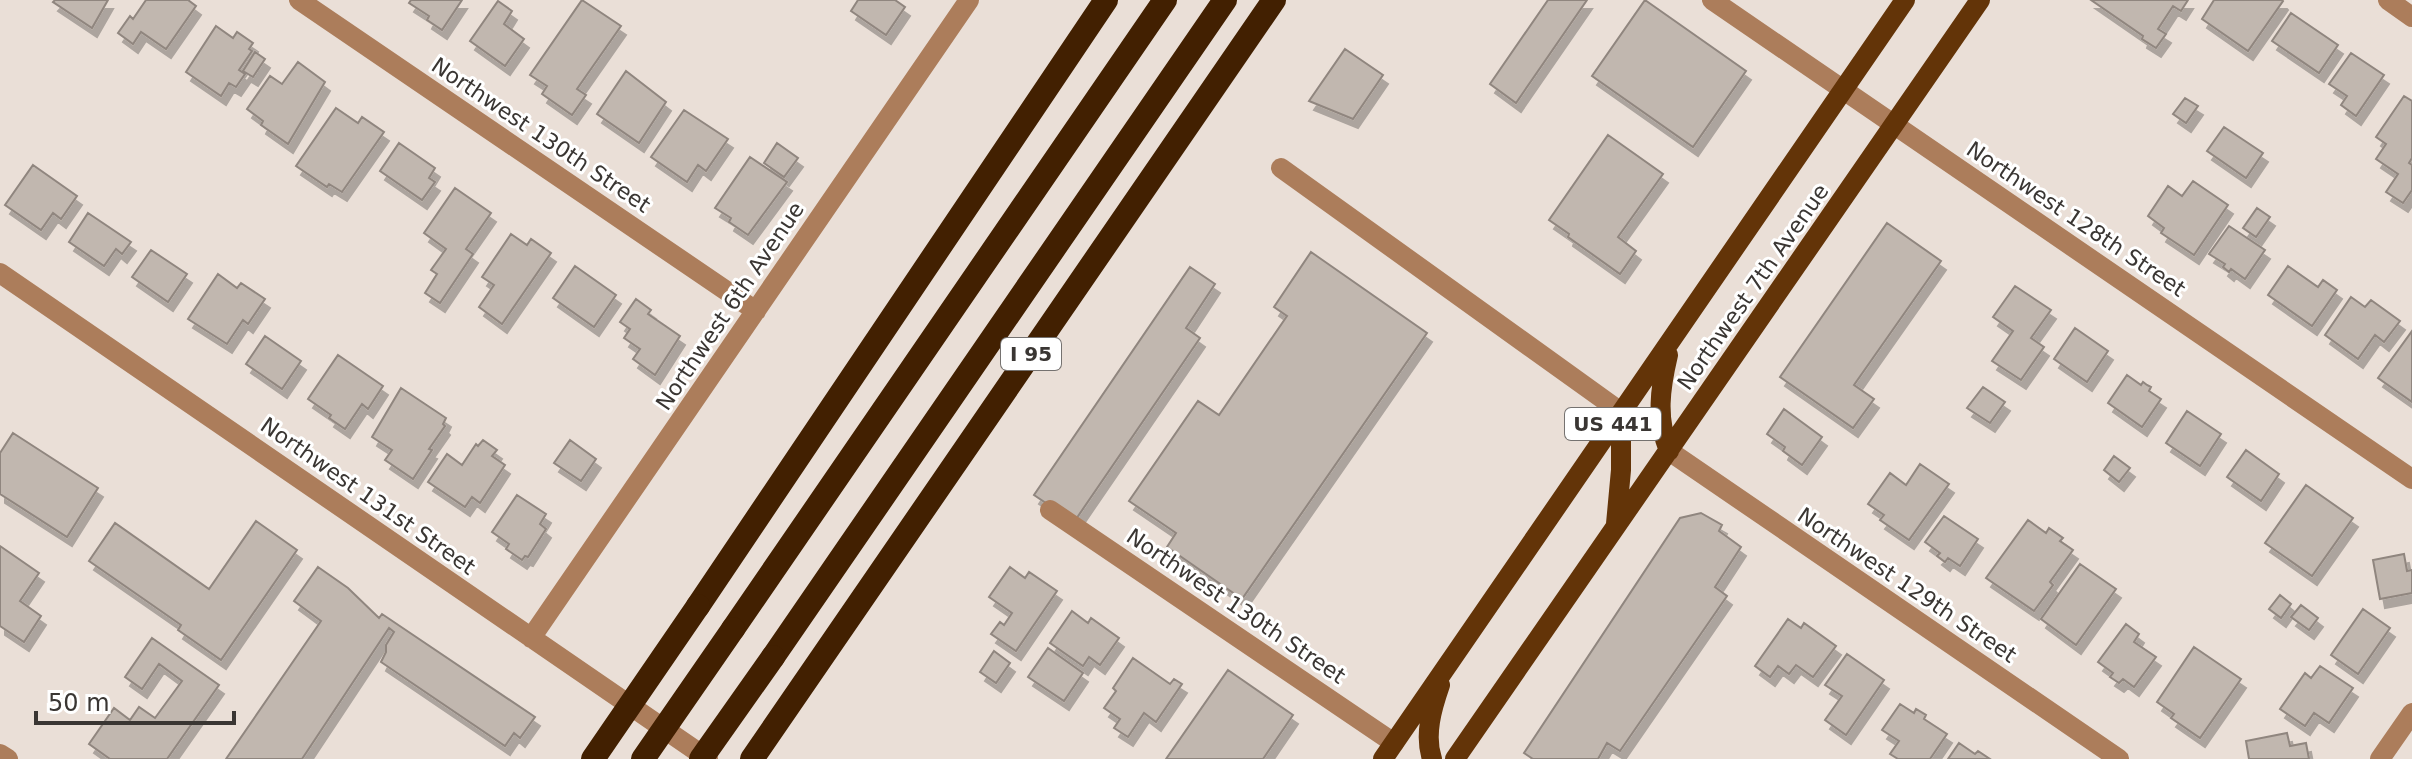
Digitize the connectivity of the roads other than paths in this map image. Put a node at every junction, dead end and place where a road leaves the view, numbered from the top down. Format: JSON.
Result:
{"nodes":[{"id":1,"x":299,"y":0,"type":"edge"},
{"id":2,"x":969,"y":0,"type":"edge"},
{"id":3,"x":1106,"y":0,"type":"edge"},
{"id":4,"x":1165,"y":0,"type":"edge"},
{"id":5,"x":1225,"y":0,"type":"edge"},
{"id":6,"x":1276,"y":0,"type":"edge"},
{"id":7,"x":1712,"y":0,"type":"edge"},
{"id":8,"x":1905,"y":0,"type":"edge"},
{"id":9,"x":1980,"y":0,"type":"edge"},
{"id":10,"x":2388,"y":0,"type":"edge"},
{"id":11,"x":2412,"y":17,"type":"edge"},
{"id":12,"x":1843,"y":89,"type":"junction"},
{"id":13,"x":1895,"y":124,"type":"junction"},
{"id":14,"x":1281,"y":168,"type":"dead end"},
{"id":15,"x":0,"y":273,"type":"edge"},
{"id":16,"x":756,"y":311,"type":"junction"},
{"id":17,"x":1670,"y":343,"type":"junction"},
{"id":18,"x":1621,"y":412,"type":"junction"},
{"id":19,"x":1669,"y":451,"type":"junction"},
{"id":20,"x":2412,"y":479,"type":"edge"},
{"id":21,"x":1050,"y":510,"type":"dead end"},
{"id":22,"x":1615,"y":528,"type":"junction"},
{"id":23,"x":531,"y":638,"type":"junction"},
{"id":24,"x":1447,"y":666,"type":"junction"},
{"id":25,"x":2412,"y":713,"type":"edge"},
{"id":26,"x":1388,"y":751,"type":"edge"},
{"id":27,"x":0,"y":754,"type":"edge"},
{"id":28,"x":8,"y":759,"type":"edge"},
{"id":29,"x":593,"y":759,"type":"edge"},
{"id":30,"x":643,"y":759,"type":"edge"},
{"id":31,"x":701,"y":759,"type":"edge"},
{"id":32,"x":708,"y":759,"type":"edge"},
{"id":33,"x":752,"y":759,"type":"edge"},
{"id":34,"x":1432,"y":759,"type":"edge"},
{"id":35,"x":1455,"y":759,"type":"edge"},
{"id":36,"x":2119,"y":759,"type":"edge"},
{"id":37,"x":2380,"y":759,"type":"edge"}],
"edges":[{"from":1,"to":16,"type":"street","name":"Northwest 130th Street"},
{"from":2,"to":16,"type":"street","name":"Northwest 6th Avenue"},
{"from":3,"to":29,"type":"highway","bridge":true},
{"from":4,"to":30,"type":"highway","bridge":true},
{"from":5,"to":31,"type":"highway","bridge":true},
{"from":6,"to":33,"type":"highway","number":"I 95"},
{"from":7,"to":12,"type":"street","name":"Northwest 128th Street"},
{"from":8,"to":12,"type":"main road","name":"Northwest 7th Avenue","number":"US 441"},
{"from":9,"to":13,"type":"main road","name":"Northwest 7th Avenue","number":"US 441"},
{"from":10,"to":11,"type":"street"},
{"from":12,"to":13,"type":"street","name":"Northwest 128th Street"},
{"from":12,"to":17,"type":"main road","name":"Northwest 7th Avenue","number":"US 441"},
{"from":13,"to":19,"type":"main road","name":"Northwest 7th Avenue","number":"US 441"},
{"from":13,"to":20,"type":"street","name":"Northwest 128th Street"},
{"from":14,"to":18,"type":"street"},
{"from":15,"to":23,"type":"street","name":"Northwest 131st Street"},
{"from":16,"to":23,"type":"street","name":"Northwest 6th Avenue"},
{"from":17,"to":18,"type":"main road","name":"Northwest 7th Avenue","number":"US 441"},
{"from":17,"to":19,"type":"main road"},
{"from":18,"to":22,"type":"main road"},
{"from":18,"to":24,"type":"main road","name":"Northwest 7th Avenue","number":"US 441"},
{"from":19,"to":22,"type":"main road","name":"Northwest 7th Avenue","number":"US 441"},
{"from":19,"to":36,"type":"street","name":"Northwest 129th Street"},
{"from":21,"to":26,"type":"street","name":"Northwest 130th Street"},
{"from":22,"to":35,"type":"main road","name":"Northwest 7th Avenue","number":"US 441"},
{"from":23,"to":32,"type":"street","name":"Northwest 131st Street"},
{"from":24,"to":26,"type":"main road","name":"Northwest 7th Avenue","number":"US 441"},
{"from":24,"to":34,"type":"main road"},
{"from":25,"to":37,"type":"street"},
{"from":27,"to":28,"type":"street"}]}
